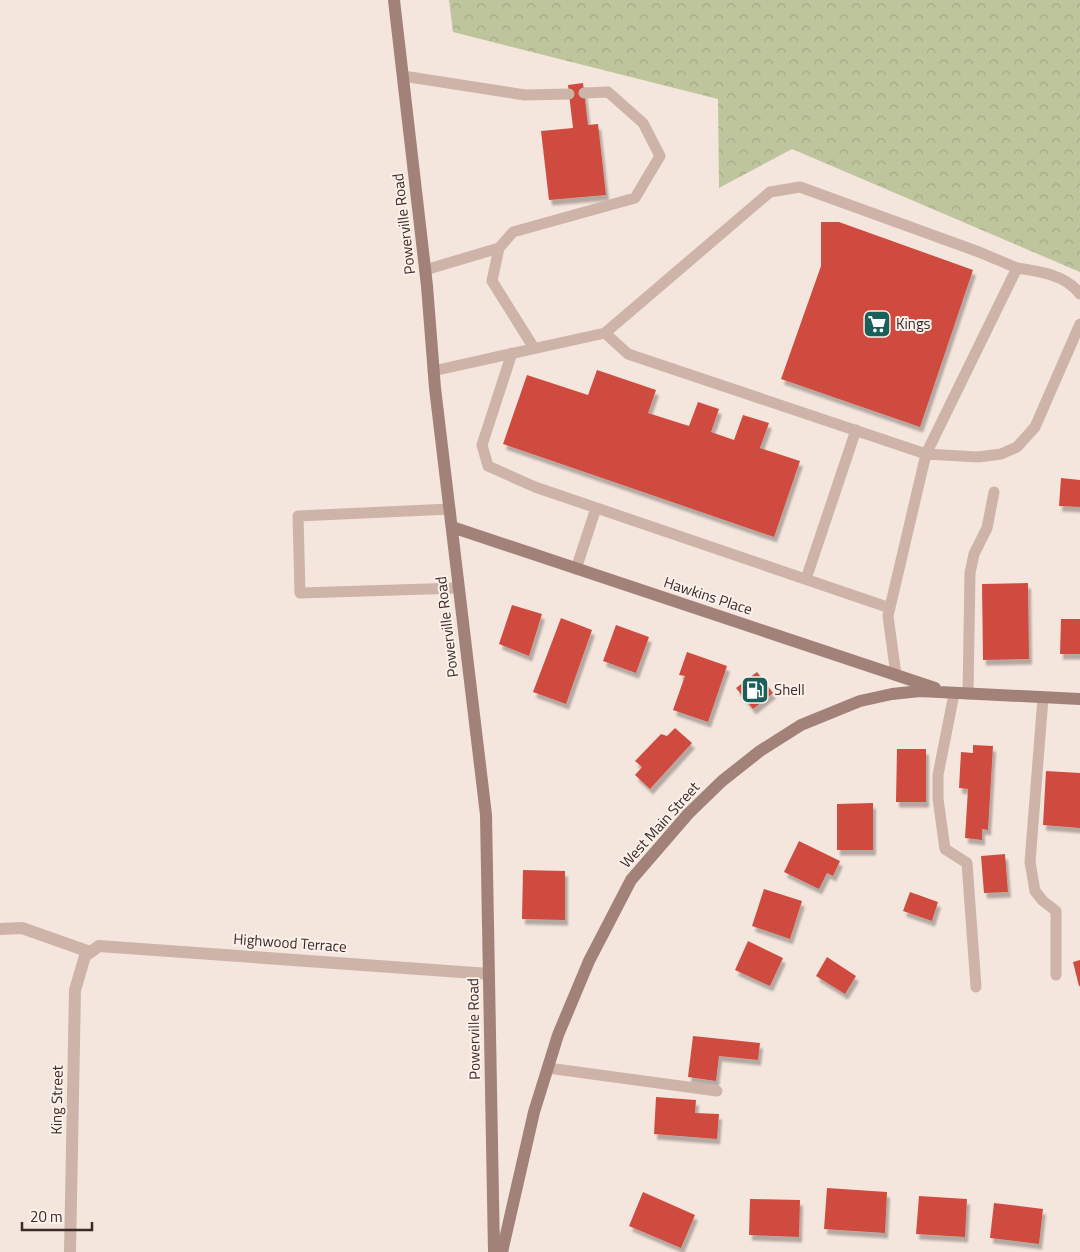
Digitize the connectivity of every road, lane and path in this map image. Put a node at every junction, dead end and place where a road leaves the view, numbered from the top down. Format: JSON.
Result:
{"nodes":[{"id":1,"x":394,"y":0,"type":"edge"},
{"id":2,"x":403,"y":76,"type":"junction"},
{"id":3,"x":584,"y":93,"type":"dead end"},
{"id":4,"x":569,"y":94,"type":"dead end"},
{"id":5,"x":498,"y":248,"type":"junction"},
{"id":6,"x":1017,"y":268,"type":"junction"},
{"id":7,"x":425,"y":270,"type":"junction"},
{"id":8,"x":1080,"y":294,"type":"edge"},
{"id":9,"x":1080,"y":324,"type":"edge"},
{"id":10,"x":605,"y":333,"type":"junction"},
{"id":11,"x":534,"y":348,"type":"junction"},
{"id":12,"x":512,"y":353,"type":"junction"},
{"id":13,"x":434,"y":370,"type":"junction"},
{"id":14,"x":856,"y":430,"type":"junction"},
{"id":15,"x":926,"y":454,"type":"junction"},
{"id":16,"x":994,"y":492,"type":"dead end"},
{"id":17,"x":596,"y":508,"type":"junction"},
{"id":18,"x":450,"y":509,"type":"junction"},
{"id":19,"x":452,"y":527,"type":"junction"},
{"id":20,"x":576,"y":569,"type":"junction"},
{"id":21,"x":806,"y":579,"type":"junction"},
{"id":22,"x":459,"y":588,"type":"junction"},
{"id":23,"x":890,"y":608,"type":"junction"},
{"id":24,"x":896,"y":675,"type":"junction"},
{"id":25,"x":954,"y":694,"type":"junction"},
{"id":26,"x":968,"y":694,"type":"junction"},
{"id":27,"x":1043,"y":698,"type":"junction"},
{"id":28,"x":1080,"y":699,"type":"edge"},
{"id":29,"x":0,"y":929,"type":"edge"},
{"id":30,"x":90,"y":952,"type":"junction"},
{"id":31,"x":489,"y":974,"type":"junction"},
{"id":32,"x":1056,"y":975,"type":"dead end"},
{"id":33,"x":976,"y":987,"type":"dead end"},
{"id":34,"x":548,"y":1068,"type":"junction"},
{"id":35,"x":717,"y":1091,"type":"dead end"},
{"id":36,"x":70,"y":1252,"type":"edge"},
{"id":37,"x":494,"y":1252,"type":"edge"},
{"id":38,"x":502,"y":1252,"type":"edge"}],
"edges":[{"from":1,"to":2,"type":"street","name":"Powerville Road"},
{"from":2,"to":4,"type":"lane"},
{"from":2,"to":7,"type":"street","name":"Powerville Road"},
{"from":3,"to":5,"type":"lane"},
{"from":5,"to":7,"type":"lane"},
{"from":5,"to":11,"type":"lane"},
{"from":6,"to":8,"type":"lane"},
{"from":6,"to":10,"type":"lane"},
{"from":6,"to":15,"type":"lane"},
{"from":7,"to":13,"type":"street","name":"Powerville Road"},
{"from":9,"to":15,"type":"lane"},
{"from":10,"to":11,"type":"lane"},
{"from":10,"to":14,"type":"lane"},
{"from":11,"to":12,"type":"lane"},
{"from":12,"to":13,"type":"lane"},
{"from":12,"to":17,"type":"lane"},
{"from":13,"to":18,"type":"street","name":"Powerville Road"},
{"from":14,"to":15,"type":"lane"},
{"from":14,"to":21,"type":"lane"},
{"from":15,"to":23,"type":"lane"},
{"from":16,"to":26,"type":"lane"},
{"from":17,"to":20,"type":"lane"},
{"from":17,"to":21,"type":"lane"},
{"from":18,"to":19,"type":"street","name":"Powerville Road"},
{"from":18,"to":22,"type":"lane"},
{"from":19,"to":20,"type":"street","name":"Hawkins Place"},
{"from":19,"to":22,"type":"street","name":"Powerville Road"},
{"from":20,"to":24,"type":"street","name":"Hawkins Place"},
{"from":21,"to":23,"type":"lane"},
{"from":22,"to":31,"type":"street","name":"Powerville Road"},
{"from":23,"to":24,"type":"lane"},
{"from":24,"to":25,"type":"street","name":"Hawkins Place"},
{"from":25,"to":26,"type":"street","name":"West Main Street"},
{"from":25,"to":33,"type":"lane"},
{"from":25,"to":34,"type":"street","name":"West Main Street"},
{"from":26,"to":27,"type":"street","name":"West Main Street"},
{"from":27,"to":28,"type":"street","name":"West Main Street"},
{"from":27,"to":32,"type":"lane"},
{"from":29,"to":30,"type":"street"},
{"from":30,"to":31,"type":"street","name":"Highwood Terrace"},
{"from":30,"to":36,"type":"street","name":"King Street"},
{"from":31,"to":37,"type":"street","name":"Powerville Road"},
{"from":34,"to":35,"type":"lane"},
{"from":34,"to":38,"type":"street","name":"West Main Street"}]}
